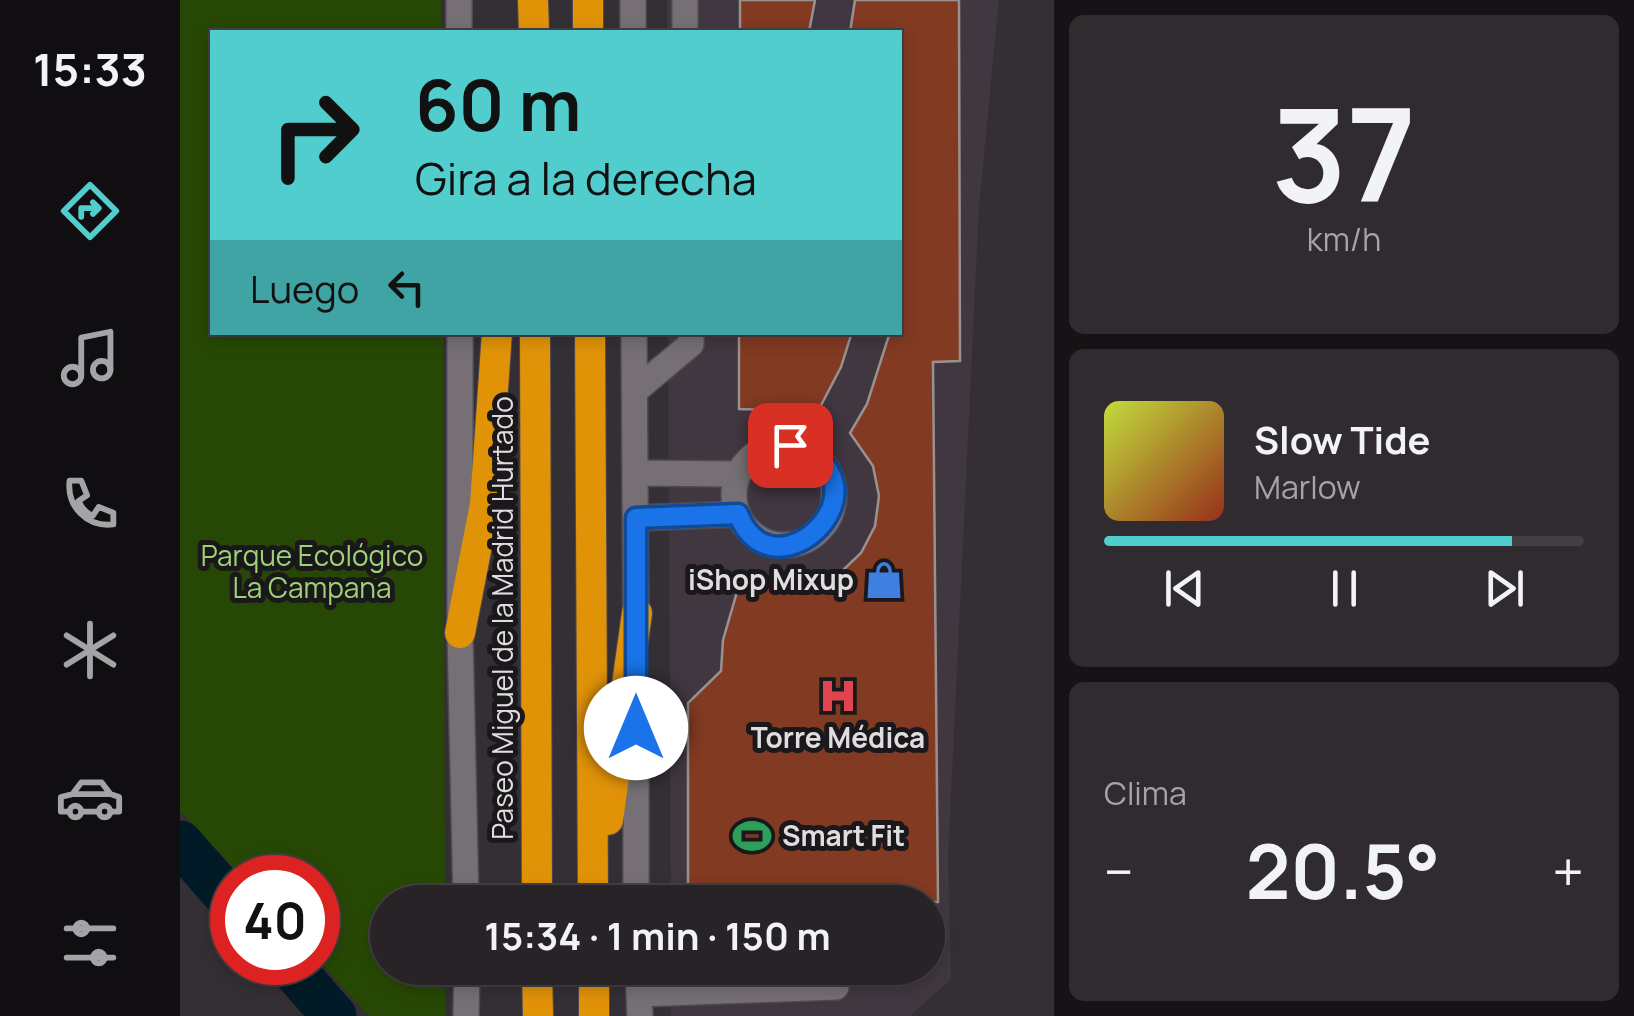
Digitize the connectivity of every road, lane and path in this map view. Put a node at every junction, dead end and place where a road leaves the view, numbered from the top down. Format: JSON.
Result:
{"nodes":[{"id":1,"x":460,"y":0,"type":"edge"},
{"id":2,"x":534,"y":0,"type":"edge"},
{"id":3,"x":588,"y":0,"type":"edge"},
{"id":4,"x":633,"y":0,"type":"edge"},
{"id":5,"x":685,"y":0,"type":"edge"},
{"id":6,"x":460,"y":30,"type":"edge"},
{"id":7,"x":534,"y":30,"type":"edge"},
{"id":8,"x":588,"y":30,"type":"edge"},
{"id":9,"x":633,"y":30,"type":"edge"},
{"id":10,"x":686,"y":30,"type":"edge"},
{"id":11,"x":460,"y":335,"type":"edge"},
{"id":12,"x":497,"y":335,"type":"edge"},
{"id":13,"x":535,"y":335,"type":"edge"},
{"id":14,"x":590,"y":335,"type":"edge"},
{"id":15,"x":634,"y":335,"type":"edge"},
{"id":16,"x":690,"y":335,"type":"edge"},
{"id":17,"x":635,"y":392,"type":"junction"},
{"id":18,"x":636,"y":473,"type":"junction"},
{"id":19,"x":738,"y":474,"type":"junction"},
{"id":20,"x":738,"y":514,"type":"junction"},
{"id":21,"x":636,"y":518,"type":"junction"},
{"id":22,"x":636,"y":613,"type":"junction"},
{"id":23,"x":460,"y":633,"type":"junction"},
{"id":24,"x":466,"y":885,"type":"edge"},
{"id":25,"x":537,"y":885,"type":"edge"},
{"id":26,"x":595,"y":885,"type":"edge"},
{"id":27,"x":597,"y":885,"type":"edge"},
{"id":28,"x":636,"y":885,"type":"edge"},
{"id":29,"x":467,"y":985,"type":"edge"},
{"id":30,"x":537,"y":985,"type":"edge"},
{"id":31,"x":594,"y":985,"type":"edge"},
{"id":32,"x":836,"y":987,"type":"dead end"},
{"id":33,"x":639,"y":1005,"type":"edge"},
{"id":34,"x":466,"y":1016,"type":"edge"},
{"id":35,"x":538,"y":1016,"type":"edge"},
{"id":36,"x":594,"y":1016,"type":"edge"}],
"edges":[{"from":1,"to":6,"type":"street"},
{"from":2,"to":7,"type":"highway"},
{"from":3,"to":8,"type":"highway"},
{"from":4,"to":9,"type":"street"},
{"from":5,"to":10,"type":"street"},
{"from":11,"to":23,"type":"street"},
{"from":12,"to":23,"type":"highway"},
{"from":13,"to":25,"type":"highway","name":"Paseo Miguel de la Madrid Hurtado"},
{"from":14,"to":26,"type":"highway"},
{"from":15,"to":17,"type":"street"},
{"from":16,"to":17,"type":"street"},
{"from":17,"to":18,"type":"street"},
{"from":18,"to":19,"type":"street"},
{"from":18,"to":21,"type":"street"},
{"from":19,"to":20,"type":"street"},
{"from":19,"to":20,"type":"street"},
{"from":20,"to":21,"type":"street"},
{"from":21,"to":22,"type":"street"},
{"from":22,"to":27,"type":"highway"},
{"from":22,"to":28,"type":"street"},
{"from":23,"to":24,"type":"street"},
{"from":29,"to":34,"type":"street"},
{"from":30,"to":35,"type":"highway"},
{"from":31,"to":36,"type":"highway"},
{"from":32,"to":33,"type":"street"}]}
